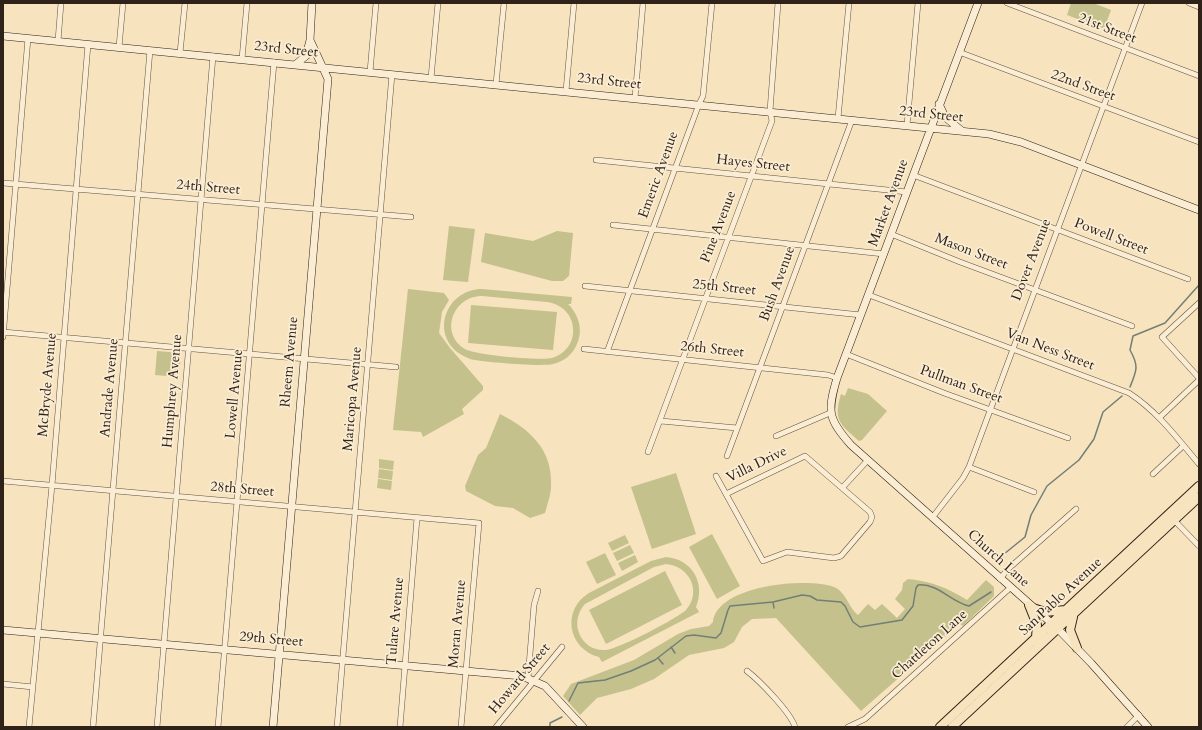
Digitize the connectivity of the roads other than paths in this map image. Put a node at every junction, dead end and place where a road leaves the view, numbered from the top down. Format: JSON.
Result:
{"nodes":[{"id":1,"x":61,"y":3,"type":"edge"},
{"id":2,"x":123,"y":3,"type":"edge"},
{"id":3,"x":185,"y":3,"type":"edge"},
{"id":4,"x":247,"y":3,"type":"edge"},
{"id":5,"x":312,"y":3,"type":"edge"},
{"id":6,"x":376,"y":3,"type":"edge"},
{"id":7,"x":438,"y":3,"type":"edge"},
{"id":8,"x":504,"y":3,"type":"edge"},
{"id":9,"x":574,"y":3,"type":"edge"},
{"id":10,"x":644,"y":3,"type":"edge"},
{"id":11,"x":712,"y":3,"type":"edge"},
{"id":12,"x":778,"y":3,"type":"edge"},
{"id":13,"x":849,"y":3,"type":"edge"},
{"id":14,"x":918,"y":3,"type":"edge"},
{"id":15,"x":978,"y":3,"type":"edge"},
{"id":16,"x":1008,"y":3,"type":"edge"},
{"id":17,"x":1142,"y":3,"type":"edge"},
{"id":18,"x":1189,"y":3,"type":"edge"},
{"id":19,"x":1199,"y":7,"type":"edge"},
{"id":20,"x":3,"y":36,"type":"edge"},
{"id":21,"x":28,"y":38,"type":"junction"},
{"id":22,"x":310,"y":40,"type":"junction"},
{"id":23,"x":58,"y":41,"type":"junction"},
{"id":24,"x":88,"y":44,"type":"junction"},
{"id":25,"x":119,"y":47,"type":"junction"},
{"id":26,"x":1125,"y":48,"type":"junction"},
{"id":27,"x":150,"y":50,"type":"junction"},
{"id":28,"x":959,"y":52,"type":"junction"},
{"id":29,"x":180,"y":53,"type":"junction"},
{"id":30,"x":213,"y":56,"type":"junction"},
{"id":31,"x":242,"y":59,"type":"junction"},
{"id":32,"x":274,"y":62,"type":"junction"},
{"id":33,"x":296,"y":64,"type":"junction"},
{"id":34,"x":322,"y":67,"type":"junction"},
{"id":35,"x":370,"y":72,"type":"junction"},
{"id":36,"x":392,"y":74,"type":"junction"},
{"id":37,"x":1199,"y":76,"type":"edge"},
{"id":38,"x":431,"y":78,"type":"junction"},
{"id":39,"x":496,"y":84,"type":"junction"},
{"id":40,"x":566,"y":91,"type":"junction"},
{"id":41,"x":635,"y":98,"type":"junction"},
{"id":42,"x":699,"y":104,"type":"junction"},
{"id":43,"x":939,"y":104,"type":"junction"},
{"id":44,"x":1103,"y":106,"type":"junction"},
{"id":45,"x":770,"y":112,"type":"junction"},
{"id":46,"x":838,"y":118,"type":"junction"},
{"id":47,"x":852,"y":120,"type":"junction"},
{"id":48,"x":907,"y":125,"type":"junction"},
{"id":49,"x":931,"y":128,"type":"junction"},
{"id":50,"x":962,"y":131,"type":"junction"},
{"id":51,"x":1199,"y":142,"type":"edge"},
{"id":52,"x":596,"y":160,"type":"dead end"},
{"id":53,"x":1081,"y":165,"type":"junction"},
{"id":54,"x":675,"y":168,"type":"junction"},
{"id":55,"x":913,"y":175,"type":"junction"},
{"id":56,"x":751,"y":176,"type":"junction"},
{"id":57,"x":3,"y":183,"type":"edge"},
{"id":58,"x":829,"y":183,"type":"junction"},
{"id":59,"x":16,"y":184,"type":"junction"},
{"id":60,"x":76,"y":189,"type":"junction"},
{"id":61,"x":907,"y":192,"type":"junction"},
{"id":62,"x":138,"y":194,"type":"junction"},
{"id":63,"x":201,"y":199,"type":"junction"},
{"id":64,"x":261,"y":205,"type":"junction"},
{"id":65,"x":316,"y":210,"type":"junction"},
{"id":66,"x":1199,"y":210,"type":"edge"},
{"id":67,"x":380,"y":215,"type":"junction"},
{"id":68,"x":411,"y":217,"type":"dead end"},
{"id":69,"x":613,"y":225,"type":"dead end"},
{"id":70,"x":652,"y":229,"type":"junction"},
{"id":71,"x":1057,"y":229,"type":"junction"},
{"id":72,"x":891,"y":234,"type":"junction"},
{"id":73,"x":728,"y":237,"type":"junction"},
{"id":74,"x":806,"y":245,"type":"junction"},
{"id":75,"x":884,"y":254,"type":"junction"},
{"id":76,"x":1188,"y":279,"type":"dead end"},
{"id":77,"x":585,"y":286,"type":"dead end"},
{"id":78,"x":1035,"y":288,"type":"junction"},
{"id":79,"x":630,"y":290,"type":"junction"},
{"id":80,"x":868,"y":295,"type":"junction"},
{"id":81,"x":705,"y":298,"type":"junction"},
{"id":82,"x":1199,"y":304,"type":"edge"},
{"id":83,"x":783,"y":306,"type":"junction"},
{"id":84,"x":861,"y":315,"type":"junction"},
{"id":85,"x":1132,"y":326,"type":"dead end"},
{"id":86,"x":3,"y":332,"type":"edge"},
{"id":87,"x":3,"y":338,"type":"edge"},
{"id":88,"x":64,"y":338,"type":"junction"},
{"id":89,"x":126,"y":343,"type":"junction"},
{"id":90,"x":188,"y":348,"type":"junction"},
{"id":91,"x":584,"y":349,"type":"dead end"},
{"id":92,"x":1012,"y":349,"type":"junction"},
{"id":93,"x":607,"y":352,"type":"junction"},
{"id":94,"x":250,"y":354,"type":"junction"},
{"id":95,"x":846,"y":354,"type":"junction"},
{"id":96,"x":304,"y":359,"type":"junction"},
{"id":97,"x":682,"y":359,"type":"junction"},
{"id":98,"x":368,"y":364,"type":"junction"},
{"id":99,"x":396,"y":367,"type":"dead end"},
{"id":100,"x":760,"y":368,"type":"junction"},
{"id":101,"x":837,"y":378,"type":"junction"},
{"id":102,"x":1199,"y":379,"type":"edge"},
{"id":103,"x":990,"y":409,"type":"junction"},
{"id":104,"x":830,"y":414,"type":"junction"},
{"id":105,"x":1159,"y":418,"type":"junction"},
{"id":106,"x":661,"y":421,"type":"junction"},
{"id":107,"x":737,"y":428,"type":"junction"},
{"id":108,"x":776,"y":436,"type":"dead end"},
{"id":109,"x":1068,"y":438,"type":"dead end"},
{"id":110,"x":1183,"y":446,"type":"junction"},
{"id":111,"x":648,"y":452,"type":"dead end"},
{"id":112,"x":727,"y":456,"type":"dead end"},
{"id":113,"x":867,"y":461,"type":"junction"},
{"id":114,"x":1199,"y":464,"type":"edge"},
{"id":115,"x":969,"y":467,"type":"junction"},
{"id":116,"x":1153,"y":474,"type":"dead end"},
{"id":117,"x":716,"y":476,"type":"dead end"},
{"id":118,"x":3,"y":481,"type":"edge"},
{"id":119,"x":52,"y":485,"type":"junction"},
{"id":120,"x":1199,"y":486,"type":"edge"},
{"id":121,"x":843,"y":488,"type":"junction"},
{"id":122,"x":113,"y":491,"type":"junction"},
{"id":123,"x":1034,"y":492,"type":"dead end"},
{"id":124,"x":726,"y":494,"type":"junction"},
{"id":125,"x":176,"y":496,"type":"junction"},
{"id":126,"x":1199,"y":497,"type":"edge"},
{"id":127,"x":238,"y":502,"type":"junction"},
{"id":128,"x":292,"y":506,"type":"junction"},
{"id":129,"x":1076,"y":509,"type":"dead end"},
{"id":130,"x":355,"y":512,"type":"junction"},
{"id":131,"x":1172,"y":517,"type":"junction"},
{"id":132,"x":417,"y":518,"type":"junction"},
{"id":133,"x":932,"y":518,"type":"junction"},
{"id":134,"x":479,"y":523,"type":"joint"},
{"id":135,"x":1199,"y":546,"type":"edge"},
{"id":136,"x":1116,"y":563,"type":"junction"},
{"id":137,"x":1000,"y":579,"type":"junction"},
{"id":138,"x":1010,"y":588,"type":"junction"},
{"id":139,"x":538,"y":591,"type":"dead end"},
{"id":140,"x":1098,"y":591,"type":"junction"},
{"id":141,"x":1031,"y":606,"type":"junction"},
{"id":142,"x":1065,"y":610,"type":"junction"},
{"id":143,"x":1074,"y":614,"type":"junction"},
{"id":144,"x":1051,"y":623,"type":"junction"},
{"id":145,"x":1058,"y":629,"type":"junction"},
{"id":146,"x":3,"y":630,"type":"edge"},
{"id":147,"x":38,"y":634,"type":"junction"},
{"id":148,"x":1036,"y":637,"type":"junction"},
{"id":149,"x":100,"y":639,"type":"junction"},
{"id":150,"x":163,"y":644,"type":"junction"},
{"id":151,"x":562,"y":647,"type":"dead end"},
{"id":152,"x":1077,"y":648,"type":"junction"},
{"id":153,"x":225,"y":649,"type":"junction"},
{"id":154,"x":279,"y":654,"type":"junction"},
{"id":155,"x":343,"y":660,"type":"junction"},
{"id":156,"x":405,"y":665,"type":"junction"},
{"id":157,"x":466,"y":670,"type":"junction"},
{"id":158,"x":747,"y":671,"type":"dead end"},
{"id":159,"x":996,"y":674,"type":"junction"},
{"id":160,"x":528,"y":678,"type":"junction"},
{"id":161,"x":535,"y":680,"type":"junction"},
{"id":162,"x":3,"y":684,"type":"edge"},
{"id":163,"x":33,"y":687,"type":"junction"},
{"id":164,"x":980,"y":702,"type":"junction"},
{"id":165,"x":1139,"y":715,"type":"junction"},
{"id":166,"x":865,"y":719,"type":"junction"},
{"id":167,"x":29,"y":727,"type":"edge"},
{"id":168,"x":93,"y":727,"type":"edge"},
{"id":169,"x":156,"y":727,"type":"edge"},
{"id":170,"x":218,"y":727,"type":"edge"},
{"id":171,"x":273,"y":727,"type":"edge"},
{"id":172,"x":337,"y":727,"type":"edge"},
{"id":173,"x":400,"y":727,"type":"edge"},
{"id":174,"x":461,"y":727,"type":"edge"},
{"id":175,"x":496,"y":727,"type":"edge"},
{"id":176,"x":583,"y":727,"type":"edge"},
{"id":177,"x":795,"y":727,"type":"edge"},
{"id":178,"x":848,"y":727,"type":"edge"},
{"id":179,"x":859,"y":727,"type":"edge"},
{"id":180,"x":940,"y":727,"type":"edge"},
{"id":181,"x":952,"y":727,"type":"edge"},
{"id":182,"x":1127,"y":727,"type":"edge"},
{"id":183,"x":1148,"y":727,"type":"edge"}],
"edges":[{"from":1,"to":23,"type":"street"},
{"from":2,"to":25,"type":"street"},
{"from":3,"to":29,"type":"street"},
{"from":4,"to":31,"type":"street"},
{"from":5,"to":22,"type":"street","name":"Rheem Avenue"},
{"from":6,"to":35,"type":"street"},
{"from":7,"to":38,"type":"street"},
{"from":8,"to":39,"type":"street"},
{"from":9,"to":40,"type":"street"},
{"from":10,"to":41,"type":"street"},
{"from":11,"to":42,"type":"street","name":"Emeric Avenue"},
{"from":12,"to":45,"type":"street","name":"Pine Avenue"},
{"from":13,"to":46,"type":"street"},
{"from":14,"to":48,"type":"street"},
{"from":15,"to":28,"type":"street","name":"Market Avenue"},
{"from":16,"to":26,"type":"street","name":"21st Street"},
{"from":17,"to":26,"type":"street","name":"Dover Avenue"},
{"from":18,"to":19,"type":"street"},
{"from":20,"to":21,"type":"street","name":"23rd Street"},
{"from":21,"to":23,"type":"street","name":"23rd Street"},
{"from":21,"to":59,"type":"street"},
{"from":22,"to":33,"type":"street"},
{"from":22,"to":34,"type":"street","name":"Rheem Avenue"},
{"from":23,"to":24,"type":"street","name":"23rd Street"},
{"from":24,"to":25,"type":"street","name":"23rd Street"},
{"from":24,"to":60,"type":"street","name":"McBryde Avenue"},
{"from":25,"to":27,"type":"street","name":"23rd Street"},
{"from":26,"to":37,"type":"street","name":"21st Street"},
{"from":26,"to":44,"type":"street","name":"Dover Avenue"},
{"from":27,"to":29,"type":"street","name":"23rd Street"},
{"from":27,"to":62,"type":"street","name":"Andrade Avenue"},
{"from":28,"to":43,"type":"street","name":"Market Avenue"},
{"from":28,"to":44,"type":"street","name":"22nd Street"},
{"from":29,"to":30,"type":"street","name":"23rd Street"},
{"from":30,"to":31,"type":"street","name":"23rd Street"},
{"from":30,"to":63,"type":"street","name":"Humphrey Avenue"},
{"from":31,"to":32,"type":"street","name":"23rd Street"},
{"from":32,"to":33,"type":"street","name":"23rd Street"},
{"from":32,"to":64,"type":"street","name":"Lowell Avenue"},
{"from":33,"to":34,"type":"street","name":"23rd Street"},
{"from":34,"to":35,"type":"street","name":"23rd Street"},
{"from":34,"to":65,"type":"street","name":"Rheem Avenue"},
{"from":35,"to":36,"type":"street","name":"23rd Street"},
{"from":36,"to":38,"type":"street","name":"23rd Street"},
{"from":36,"to":67,"type":"street","name":"Maricopa Avenue"},
{"from":38,"to":39,"type":"street","name":"23rd Street"},
{"from":39,"to":40,"type":"street","name":"23rd Street"},
{"from":40,"to":41,"type":"street","name":"23rd Street"},
{"from":41,"to":42,"type":"street","name":"23rd Street"},
{"from":42,"to":45,"type":"street","name":"23rd Street"},
{"from":42,"to":54,"type":"street","name":"Emeric Avenue"},
{"from":43,"to":49,"type":"street","name":"Market Avenue"},
{"from":43,"to":50,"type":"street"},
{"from":44,"to":51,"type":"street","name":"22nd Street"},
{"from":44,"to":53,"type":"street","name":"Dover Avenue"},
{"from":45,"to":46,"type":"street","name":"23rd Street"},
{"from":45,"to":56,"type":"street","name":"Pine Avenue"},
{"from":46,"to":47,"type":"street","name":"23rd Street"},
{"from":47,"to":48,"type":"street","name":"23rd Street"},
{"from":47,"to":58,"type":"street","name":"Bush Avenue"},
{"from":48,"to":49,"type":"street","name":"23rd Street"},
{"from":49,"to":50,"type":"street","name":"23rd Street"},
{"from":49,"to":55,"type":"street","name":"Market Avenue"},
{"from":50,"to":53,"type":"street","name":"23rd Street"},
{"from":52,"to":54,"type":"street","name":"Hayes Street"},
{"from":53,"to":66,"type":"street","name":"23rd Street"},
{"from":53,"to":71,"type":"street","name":"Dover Avenue"},
{"from":54,"to":56,"type":"street","name":"Hayes Street"},
{"from":54,"to":70,"type":"street","name":"Emeric Avenue"},
{"from":55,"to":61,"type":"street","name":"Market Avenue"},
{"from":55,"to":71,"type":"street","name":"Powell Street"},
{"from":56,"to":58,"type":"street","name":"Hayes Street"},
{"from":56,"to":73,"type":"street","name":"Pine Avenue"},
{"from":57,"to":59,"type":"street","name":"24th Street"},
{"from":58,"to":61,"type":"street","name":"Hayes Street"},
{"from":58,"to":74,"type":"street","name":"Bush Avenue"},
{"from":59,"to":60,"type":"street","name":"24th Street"},
{"from":59,"to":86,"type":"street"},
{"from":60,"to":62,"type":"street","name":"24th Street"},
{"from":60,"to":88,"type":"street","name":"McBryde Avenue"},
{"from":61,"to":72,"type":"street","name":"Market Avenue"},
{"from":62,"to":63,"type":"street","name":"24th Street"},
{"from":62,"to":89,"type":"street","name":"Andrade Avenue"},
{"from":63,"to":64,"type":"street","name":"24th Street"},
{"from":63,"to":90,"type":"street","name":"Humphrey Avenue"},
{"from":64,"to":65,"type":"street","name":"24th Street"},
{"from":64,"to":94,"type":"street","name":"Lowell Avenue"},
{"from":65,"to":67,"type":"street","name":"24th Street"},
{"from":65,"to":96,"type":"street","name":"Rheem Avenue"},
{"from":67,"to":68,"type":"street","name":"24th Street"},
{"from":67,"to":98,"type":"street","name":"Maricopa Avenue"},
{"from":69,"to":70,"type":"street"},
{"from":70,"to":73,"type":"street"},
{"from":70,"to":79,"type":"street","name":"Emeric Avenue"},
{"from":71,"to":76,"type":"street","name":"Powell Street"},
{"from":71,"to":78,"type":"street","name":"Dover Avenue"},
{"from":72,"to":75,"type":"street","name":"Market Avenue"},
{"from":72,"to":78,"type":"street","name":"Mason Street"},
{"from":73,"to":74,"type":"street"},
{"from":73,"to":81,"type":"street","name":"Pine Avenue"},
{"from":74,"to":75,"type":"street"},
{"from":74,"to":83,"type":"street","name":"Bush Avenue"},
{"from":75,"to":80,"type":"street","name":"Market Avenue"},
{"from":77,"to":79,"type":"street","name":"25th Street"},
{"from":78,"to":85,"type":"street","name":"Mason Street"},
{"from":78,"to":92,"type":"street","name":"Dover Avenue"},
{"from":79,"to":81,"type":"street","name":"25th Street"},
{"from":79,"to":93,"type":"street","name":"Emeric Avenue"},
{"from":80,"to":84,"type":"street","name":"Market Avenue"},
{"from":80,"to":92,"type":"street","name":"Van Ness Street"},
{"from":81,"to":83,"type":"street","name":"25th Street"},
{"from":81,"to":97,"type":"street","name":"Pine Avenue"},
{"from":82,"to":102,"type":"street"},
{"from":83,"to":84,"type":"street","name":"25th Street"},
{"from":83,"to":100,"type":"street","name":"Bush Avenue"},
{"from":84,"to":95,"type":"street","name":"Market Avenue"},
{"from":86,"to":87,"type":"street"},
{"from":86,"to":88,"type":"street"},
{"from":88,"to":89,"type":"street"},
{"from":88,"to":119,"type":"street","name":"McBryde Avenue"},
{"from":89,"to":90,"type":"street"},
{"from":89,"to":122,"type":"street","name":"Andrade Avenue"},
{"from":90,"to":94,"type":"street"},
{"from":90,"to":125,"type":"street","name":"Humphrey Avenue"},
{"from":91,"to":93,"type":"street","name":"26th Street"},
{"from":92,"to":103,"type":"street","name":"Dover Avenue"},
{"from":92,"to":105,"type":"street","name":"Van Ness Street"},
{"from":93,"to":97,"type":"street","name":"26th Street"},
{"from":94,"to":96,"type":"street"},
{"from":94,"to":127,"type":"street","name":"Lowell Avenue"},
{"from":95,"to":101,"type":"street","name":"Market Avenue"},
{"from":95,"to":103,"type":"street","name":"Pullman Street"},
{"from":96,"to":98,"type":"street"},
{"from":96,"to":128,"type":"street","name":"Rheem Avenue"},
{"from":97,"to":100,"type":"street","name":"26th Street"},
{"from":97,"to":106,"type":"street","name":"Pine Avenue"},
{"from":98,"to":99,"type":"street"},
{"from":98,"to":130,"type":"street","name":"Maricopa Avenue"},
{"from":100,"to":101,"type":"street","name":"26th Street"},
{"from":100,"to":107,"type":"street","name":"Bush Avenue"},
{"from":101,"to":104,"type":"street","name":"Market Avenue"},
{"from":102,"to":105,"type":"street"},
{"from":103,"to":109,"type":"street","name":"Pullman Street"},
{"from":103,"to":115,"type":"street","name":"Dover Avenue"},
{"from":104,"to":108,"type":"street"},
{"from":104,"to":113,"type":"street","name":"Church Lane"},
{"from":105,"to":110,"type":"street","name":"Van Ness Street"},
{"from":106,"to":107,"type":"street"},
{"from":106,"to":111,"type":"street","name":"Pine Avenue"},
{"from":107,"to":112,"type":"street","name":"Bush Avenue"},
{"from":110,"to":114,"type":"street","name":"Van Ness Street"},
{"from":110,"to":116,"type":"street"},
{"from":113,"to":121,"type":"street"},
{"from":113,"to":133,"type":"street","name":"Church Lane"},
{"from":115,"to":123,"type":"street"},
{"from":115,"to":133,"type":"street","name":"Dover Avenue"},
{"from":117,"to":124,"type":"street"},
{"from":118,"to":119,"type":"street","name":"28th Street"},
{"from":119,"to":122,"type":"street","name":"28th Street"},
{"from":119,"to":147,"type":"street","name":"McBryde Avenue"},
{"from":120,"to":131,"type":"main road","name":"San Pablo Avenue"},
{"from":121,"to":124,"type":"street","name":"Villa Drive"},
{"from":121,"to":124,"type":"street","name":"Villa Drive"},
{"from":122,"to":125,"type":"street","name":"28th Street"},
{"from":122,"to":149,"type":"street","name":"Andrade Avenue"},
{"from":125,"to":127,"type":"street","name":"28th Street"},
{"from":125,"to":150,"type":"street","name":"Humphrey Avenue"},
{"from":126,"to":131,"type":"main road","name":"San Pablo Avenue"},
{"from":127,"to":128,"type":"street","name":"28th Street"},
{"from":127,"to":153,"type":"street","name":"Lowell Avenue"},
{"from":128,"to":130,"type":"street","name":"28th Street"},
{"from":128,"to":154,"type":"street","name":"Rheem Avenue"},
{"from":129,"to":137,"type":"street"},
{"from":130,"to":132,"type":"street","name":"28th Street"},
{"from":130,"to":155,"type":"street","name":"Maricopa Avenue"},
{"from":131,"to":135,"type":"street"},
{"from":131,"to":136,"type":"main road","name":"San Pablo Avenue"},
{"from":131,"to":140,"type":"main road","name":"San Pablo Avenue"},
{"from":132,"to":134,"type":"street","name":"28th Street"},
{"from":132,"to":156,"type":"street","name":"Tulare Avenue"},
{"from":133,"to":137,"type":"street","name":"Church Lane"},
{"from":134,"to":157,"type":"street","name":"Moran Avenue"},
{"from":136,"to":140,"type":"main road"},
{"from":136,"to":142,"type":"main road","name":"San Pablo Avenue"},
{"from":137,"to":138,"type":"street","name":"Church Lane"},
{"from":138,"to":141,"type":"street","name":"Church Lane"},
{"from":138,"to":166,"type":"street","name":"Chattleton Lane"},
{"from":139,"to":160,"type":"street"},
{"from":140,"to":143,"type":"main road","name":"San Pablo Avenue"},
{"from":141,"to":142,"type":"main road"},
{"from":141,"to":144,"type":"street","name":"Church Lane"},
{"from":141,"to":148,"type":"main road"},
{"from":142,"to":144,"type":"main road","name":"San Pablo Avenue"},
{"from":143,"to":145,"type":"main road","name":"San Pablo Avenue"},
{"from":143,"to":152,"type":"main road"},
{"from":144,"to":145,"type":"street","name":"Church Lane"},
{"from":144,"to":148,"type":"main road","name":"San Pablo Avenue"},
{"from":145,"to":152,"type":"street","name":"Church Lane"},
{"from":145,"to":164,"type":"main road","name":"San Pablo Avenue"},
{"from":146,"to":147,"type":"street","name":"29th Street"},
{"from":147,"to":149,"type":"street","name":"29th Street"},
{"from":147,"to":163,"type":"street","name":"McBryde Avenue"},
{"from":148,"to":159,"type":"main road","name":"San Pablo Avenue"},
{"from":149,"to":150,"type":"street","name":"29th Street"},
{"from":149,"to":168,"type":"street","name":"Andrade Avenue"},
{"from":150,"to":153,"type":"street","name":"29th Street"},
{"from":150,"to":169,"type":"street","name":"Humphrey Avenue"},
{"from":151,"to":161,"type":"street","name":"Howard Street"},
{"from":152,"to":165,"type":"street","name":"Church Lane"},
{"from":153,"to":154,"type":"street","name":"29th Street"},
{"from":153,"to":170,"type":"street","name":"Lowell Avenue"},
{"from":154,"to":155,"type":"street","name":"29th Street"},
{"from":154,"to":171,"type":"street","name":"Rheem Avenue"},
{"from":155,"to":156,"type":"street","name":"29th Street"},
{"from":155,"to":172,"type":"street","name":"Maricopa Avenue"},
{"from":156,"to":157,"type":"street","name":"29th Street"},
{"from":156,"to":173,"type":"street","name":"Tulare Avenue"},
{"from":157,"to":160,"type":"street","name":"29th Street"},
{"from":157,"to":174,"type":"street","name":"Moran Avenue"},
{"from":158,"to":177,"type":"street"},
{"from":159,"to":164,"type":"main road"},
{"from":159,"to":180,"type":"main road","name":"San Pablo Avenue"},
{"from":160,"to":161,"type":"street","name":"29th Street"},
{"from":161,"to":175,"type":"street","name":"Howard Street"},
{"from":161,"to":176,"type":"street"},
{"from":162,"to":163,"type":"street"},
{"from":163,"to":167,"type":"street","name":"McBryde Avenue"},
{"from":164,"to":181,"type":"main road","name":"San Pablo Avenue"},
{"from":165,"to":182,"type":"street"},
{"from":165,"to":183,"type":"street","name":"Church Lane"},
{"from":166,"to":178,"type":"street","name":"Chattleton Lane"},
{"from":166,"to":179,"type":"street","name":"Chattleton Lane"}]}
